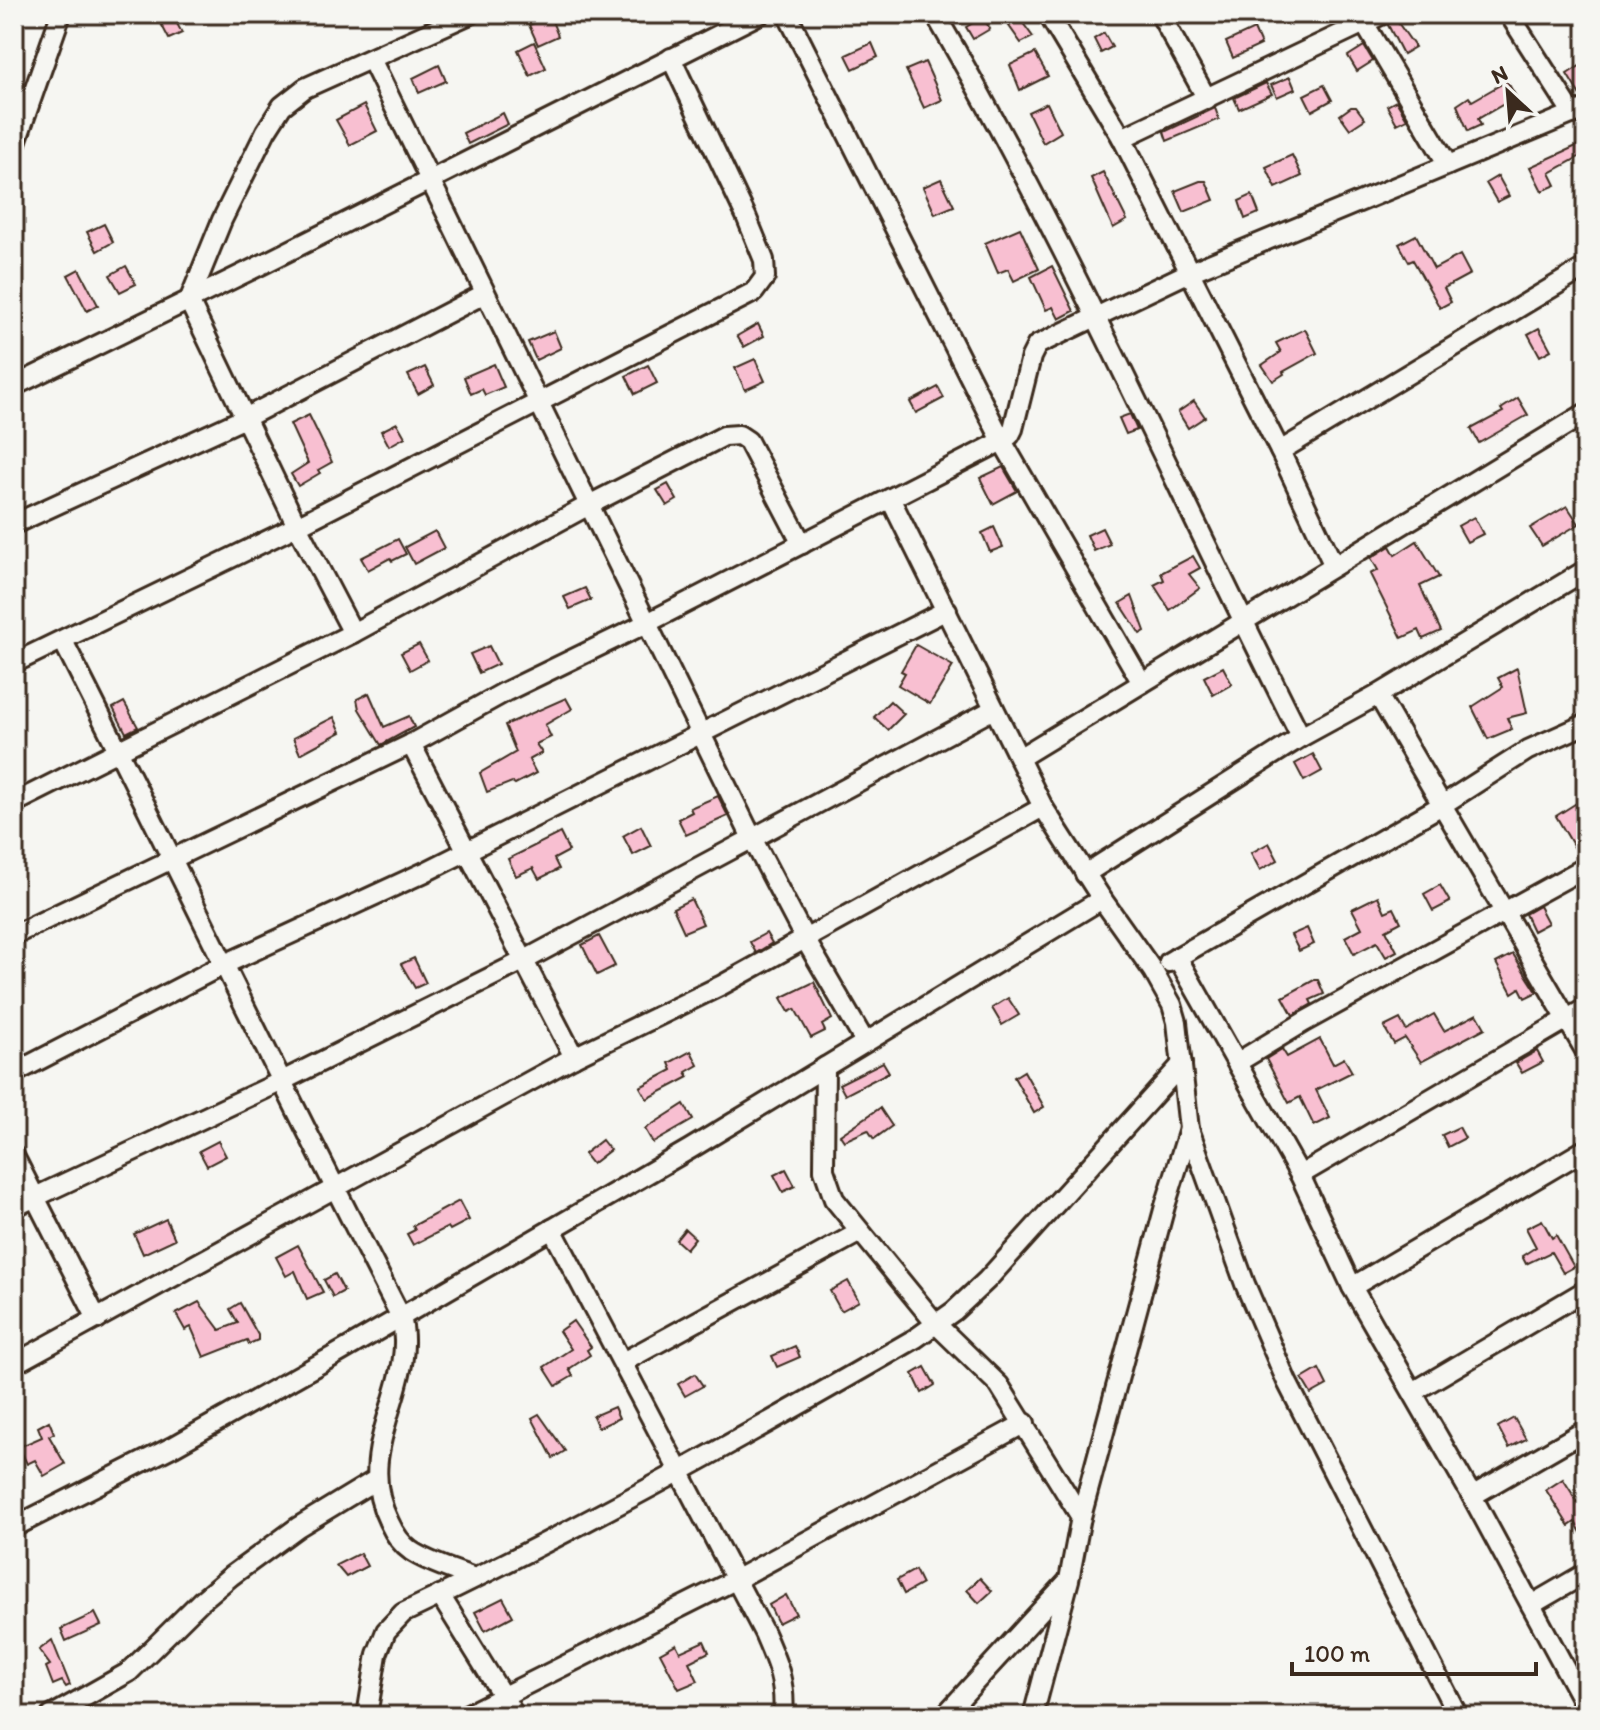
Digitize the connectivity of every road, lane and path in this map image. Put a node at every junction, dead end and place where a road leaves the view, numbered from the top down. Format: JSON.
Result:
{"nodes":[{"id":1,"x":61,"y":14,"type":"edge"},
{"id":2,"x":470,"y":14,"type":"edge"},
{"id":3,"x":760,"y":14,"type":"edge"},
{"id":4,"x":787,"y":14,"type":"edge"},
{"id":5,"x":935,"y":14,"type":"edge"},
{"id":6,"x":1048,"y":14,"type":"edge"},
{"id":7,"x":1160,"y":14,"type":"edge"},
{"id":8,"x":1383,"y":14,"type":"edge"},
{"id":9,"x":1509,"y":14,"type":"edge"},
{"id":10,"x":1362,"y":19,"type":"edge"},
{"id":11,"x":671,"y":58,"type":"junction"},
{"id":12,"x":371,"y":59,"type":"junction"},
{"id":13,"x":1207,"y":99,"type":"junction"},
{"id":14,"x":1580,"y":111,"type":"edge"},
{"id":15,"x":1122,"y":138,"type":"junction"},
{"id":16,"x":14,"y":148,"type":"edge"},
{"id":17,"x":1448,"y":165,"type":"junction"},
{"id":18,"x":431,"y":179,"type":"junction"},
{"id":19,"x":1586,"y":267,"type":"edge"},
{"id":20,"x":1190,"y":272,"type":"junction"},
{"id":21,"x":484,"y":294,"type":"junction"},
{"id":22,"x":189,"y":301,"type":"junction"},
{"id":23,"x":1096,"y":318,"type":"junction"},
{"id":24,"x":14,"y":386,"type":"edge"},
{"id":25,"x":539,"y":402,"type":"junction"},
{"id":26,"x":1586,"y":413,"type":"edge"},
{"id":27,"x":245,"y":418,"type":"junction"},
{"id":28,"x":1002,"y":441,"type":"junction"},
{"id":29,"x":1280,"y":451,"type":"junction"},
{"id":30,"x":891,"y":500,"type":"junction"},
{"id":31,"x":589,"y":505,"type":"junction"},
{"id":32,"x":14,"y":524,"type":"edge"},
{"id":33,"x":297,"y":526,"type":"junction"},
{"id":34,"x":802,"y":544,"type":"junction"},
{"id":35,"x":1334,"y":566,"type":"junction"},
{"id":36,"x":1586,"y":570,"type":"edge"},
{"id":37,"x":947,"y":610,"type":"junction"},
{"id":38,"x":1243,"y":622,"type":"junction"},
{"id":39,"x":647,"y":623,"type":"junction"},
{"id":40,"x":353,"y":633,"type":"junction"},
{"id":41,"x":63,"y":641,"type":"junction"},
{"id":42,"x":14,"y":663,"type":"edge"},
{"id":43,"x":1142,"y":683,"type":"junction"},
{"id":44,"x":1378,"y":695,"type":"junction"},
{"id":45,"x":994,"y":709,"type":"junction"},
{"id":46,"x":1586,"y":724,"type":"edge"},
{"id":47,"x":701,"y":733,"type":"junction"},
{"id":48,"x":1301,"y":737,"type":"junction"},
{"id":49,"x":411,"y":744,"type":"junction"},
{"id":50,"x":119,"y":751,"type":"junction"},
{"id":51,"x":1019,"y":758,"type":"junction"},
{"id":52,"x":14,"y":803,"type":"edge"},
{"id":53,"x":1442,"y":805,"type":"junction"},
{"id":54,"x":1043,"y":807,"type":"junction"},
{"id":55,"x":752,"y":838,"type":"junction"},
{"id":56,"x":466,"y":851,"type":"junction"},
{"id":57,"x":172,"y":859,"type":"junction"},
{"id":58,"x":1586,"y":867,"type":"edge"},
{"id":59,"x":1085,"y":874,"type":"junction"},
{"id":60,"x":1102,"y":899,"type":"junction"},
{"id":61,"x":1506,"y":912,"type":"junction"},
{"id":62,"x":14,"y":935,"type":"edge"},
{"id":63,"x":805,"y":939,"type":"junction"},
{"id":64,"x":1177,"y":957,"type":"junction"},
{"id":65,"x":523,"y":961,"type":"junction"},
{"id":66,"x":225,"y":964,"type":"junction"},
{"id":67,"x":1153,"y":971,"type":"junction"},
{"id":68,"x":1586,"y":1008,"type":"edge"},
{"id":69,"x":1568,"y":1020,"type":"junction"},
{"id":70,"x":865,"y":1042,"type":"junction"},
{"id":71,"x":1586,"y":1052,"type":"edge"},
{"id":72,"x":574,"y":1057,"type":"junction"},
{"id":73,"x":1238,"y":1062,"type":"junction"},
{"id":74,"x":1182,"y":1064,"type":"junction"},
{"id":75,"x":825,"y":1067,"type":"junction"},
{"id":76,"x":14,"y":1073,"type":"edge"},
{"id":77,"x":280,"y":1082,"type":"junction"},
{"id":78,"x":1189,"y":1129,"type":"junction"},
{"id":79,"x":1586,"y":1149,"type":"edge"},
{"id":80,"x":14,"y":1156,"type":"edge"},
{"id":81,"x":1300,"y":1175,"type":"junction"},
{"id":82,"x":335,"y":1188,"type":"junction"},
{"id":83,"x":35,"y":1197,"type":"junction"},
{"id":84,"x":14,"y":1207,"type":"edge"},
{"id":85,"x":552,"y":1229,"type":"junction"},
{"id":86,"x":860,"y":1232,"type":"junction"},
{"id":87,"x":1352,"y":1287,"type":"junction"},
{"id":88,"x":1586,"y":1290,"type":"edge"},
{"id":89,"x":401,"y":1317,"type":"junction"},
{"id":90,"x":97,"y":1319,"type":"junction"},
{"id":91,"x":936,"y":1324,"type":"junction"},
{"id":92,"x":623,"y":1362,"type":"junction"},
{"id":93,"x":14,"y":1364,"type":"edge"},
{"id":94,"x":1413,"y":1392,"type":"junction"},
{"id":95,"x":1025,"y":1423,"type":"junction"},
{"id":96,"x":1586,"y":1430,"type":"edge"},
{"id":97,"x":681,"y":1470,"type":"junction"},
{"id":98,"x":377,"y":1479,"type":"junction"},
{"id":99,"x":1472,"y":1496,"type":"junction"},
{"id":100,"x":1081,"y":1517,"type":"junction"},
{"id":101,"x":14,"y":1527,"type":"edge"},
{"id":102,"x":1586,"y":1573,"type":"edge"},
{"id":103,"x":474,"y":1578,"type":"junction"},
{"id":104,"x":737,"y":1579,"type":"junction"},
{"id":105,"x":1069,"y":1580,"type":"junction"},
{"id":106,"x":440,"y":1595,"type":"junction"},
{"id":107,"x":1531,"y":1605,"type":"junction"},
{"id":108,"x":504,"y":1698,"type":"junction"},
{"id":109,"x":1586,"y":1707,"type":"edge"},
{"id":110,"x":51,"y":1716,"type":"edge"},
{"id":111,"x":367,"y":1716,"type":"edge"},
{"id":112,"x":464,"y":1716,"type":"edge"},
{"id":113,"x":515,"y":1716,"type":"edge"},
{"id":114,"x":783,"y":1716,"type":"edge"},
{"id":115,"x":944,"y":1716,"type":"edge"},
{"id":116,"x":1033,"y":1716,"type":"edge"},
{"id":117,"x":1458,"y":1716,"type":"edge"}],
"edges":[{"from":1,"to":16,"type":"street"},
{"from":2,"to":12,"type":"street"},
{"from":3,"to":11,"type":"street"},
{"from":4,"to":28,"type":"street"},
{"from":5,"to":23,"type":"street"},
{"from":6,"to":15,"type":"street"},
{"from":7,"to":13,"type":"street"},
{"from":8,"to":10,"type":"street"},
{"from":9,"to":14,"type":"street"},
{"from":10,"to":13,"type":"street"},
{"from":10,"to":17,"type":"street"},
{"from":11,"to":18,"type":"street"},
{"from":11,"to":25,"type":"street"},
{"from":12,"to":18,"type":"street"},
{"from":12,"to":22,"type":"street"},
{"from":13,"to":15,"type":"street"},
{"from":14,"to":17,"type":"street"},
{"from":15,"to":20,"type":"street"},
{"from":17,"to":20,"type":"street"},
{"from":18,"to":21,"type":"street"},
{"from":18,"to":22,"type":"street"},
{"from":19,"to":29,"type":"street"},
{"from":20,"to":23,"type":"street"},
{"from":20,"to":29,"type":"street"},
{"from":21,"to":25,"type":"street"},
{"from":21,"to":27,"type":"street"},
{"from":22,"to":24,"type":"street"},
{"from":22,"to":27,"type":"street"},
{"from":23,"to":28,"type":"street"},
{"from":23,"to":38,"type":"street"},
{"from":25,"to":31,"type":"street"},
{"from":25,"to":33,"type":"street"},
{"from":26,"to":35,"type":"street"},
{"from":27,"to":32,"type":"street"},
{"from":27,"to":33,"type":"street"},
{"from":28,"to":30,"type":"street"},
{"from":28,"to":43,"type":"street"},
{"from":29,"to":35,"type":"street"},
{"from":30,"to":34,"type":"street"},
{"from":30,"to":37,"type":"street"},
{"from":31,"to":34,"type":"street"},
{"from":31,"to":39,"type":"street"},
{"from":31,"to":40,"type":"street"},
{"from":33,"to":40,"type":"street"},
{"from":33,"to":41,"type":"street"},
{"from":34,"to":39,"type":"street"},
{"from":35,"to":38,"type":"street"},
{"from":36,"to":44,"type":"street"},
{"from":37,"to":45,"type":"street"},
{"from":37,"to":47,"type":"street"},
{"from":38,"to":43,"type":"street"},
{"from":38,"to":48,"type":"street"},
{"from":39,"to":47,"type":"street"},
{"from":39,"to":49,"type":"street"},
{"from":40,"to":50,"type":"street"},
{"from":41,"to":42,"type":"street"},
{"from":41,"to":50,"type":"street"},
{"from":43,"to":51,"type":"street"},
{"from":44,"to":48,"type":"street"},
{"from":44,"to":53,"type":"street"},
{"from":45,"to":51,"type":"street"},
{"from":45,"to":55,"type":"street"},
{"from":46,"to":53,"type":"street"},
{"from":47,"to":55,"type":"street"},
{"from":47,"to":56,"type":"street"},
{"from":48,"to":59,"type":"street"},
{"from":49,"to":56,"type":"street"},
{"from":49,"to":57,"type":"street"},
{"from":50,"to":52,"type":"street"},
{"from":50,"to":57,"type":"street"},
{"from":51,"to":54,"type":"street"},
{"from":53,"to":61,"type":"street"},
{"from":53,"to":64,"type":"street"},
{"from":54,"to":59,"type":"street"},
{"from":54,"to":63,"type":"street"},
{"from":55,"to":63,"type":"street"},
{"from":55,"to":65,"type":"street"},
{"from":56,"to":65,"type":"street"},
{"from":56,"to":66,"type":"street"},
{"from":57,"to":62,"type":"street"},
{"from":57,"to":66,"type":"street"},
{"from":58,"to":61,"type":"street"},
{"from":59,"to":60,"type":"street"},
{"from":60,"to":67,"type":"street"},
{"from":60,"to":70,"type":"street"},
{"from":61,"to":69,"type":"street"},
{"from":61,"to":73,"type":"street"},
{"from":63,"to":70,"type":"street"},
{"from":63,"to":72,"type":"street"},
{"from":64,"to":67,"type":"street"},
{"from":64,"to":73,"type":"street"},
{"from":65,"to":72,"type":"street"},
{"from":65,"to":77,"type":"street"},
{"from":66,"to":76,"type":"street"},
{"from":66,"to":77,"type":"street"},
{"from":67,"to":74,"type":"street"},
{"from":68,"to":69,"type":"street"},
{"from":69,"to":71,"type":"street"},
{"from":69,"to":81,"type":"street"},
{"from":70,"to":75,"type":"street"},
{"from":72,"to":82,"type":"street"},
{"from":73,"to":81,"type":"street"},
{"from":74,"to":78,"type":"street"},
{"from":74,"to":91,"type":"street"},
{"from":75,"to":85,"type":"street"},
{"from":75,"to":86,"type":"street"},
{"from":77,"to":82,"type":"street"},
{"from":77,"to":83,"type":"street"},
{"from":78,"to":100,"type":"street"},
{"from":78,"to":117,"type":"street"},
{"from":79,"to":87,"type":"street"},
{"from":80,"to":83,"type":"street"},
{"from":81,"to":87,"type":"street"},
{"from":82,"to":89,"type":"street"},
{"from":82,"to":90,"type":"street"},
{"from":83,"to":84,"type":"street"},
{"from":83,"to":90,"type":"street"},
{"from":85,"to":89,"type":"street"},
{"from":85,"to":92,"type":"street"},
{"from":86,"to":91,"type":"street"},
{"from":86,"to":92,"type":"street"},
{"from":87,"to":94,"type":"street"},
{"from":88,"to":94,"type":"street"},
{"from":89,"to":98,"type":"street"},
{"from":89,"to":101,"type":"street"},
{"from":90,"to":93,"type":"street"},
{"from":91,"to":95,"type":"street"},
{"from":91,"to":97,"type":"street"},
{"from":92,"to":97,"type":"street"},
{"from":94,"to":99,"type":"street"},
{"from":95,"to":100,"type":"street"},
{"from":95,"to":104,"type":"street"},
{"from":96,"to":99,"type":"street"},
{"from":97,"to":103,"type":"street"},
{"from":97,"to":104,"type":"street"},
{"from":98,"to":103,"type":"street"},
{"from":98,"to":110,"type":"street"},
{"from":99,"to":107,"type":"street"},
{"from":100,"to":105,"type":"street"},
{"from":102,"to":107,"type":"street"},
{"from":103,"to":106,"type":"street"},
{"from":104,"to":108,"type":"street"},
{"from":104,"to":114,"type":"street"},
{"from":105,"to":115,"type":"street"},
{"from":105,"to":116,"type":"street"},
{"from":106,"to":108,"type":"street"},
{"from":106,"to":111,"type":"street"},
{"from":107,"to":109,"type":"street"},
{"from":108,"to":112,"type":"street"},
{"from":108,"to":113,"type":"street"}]}
